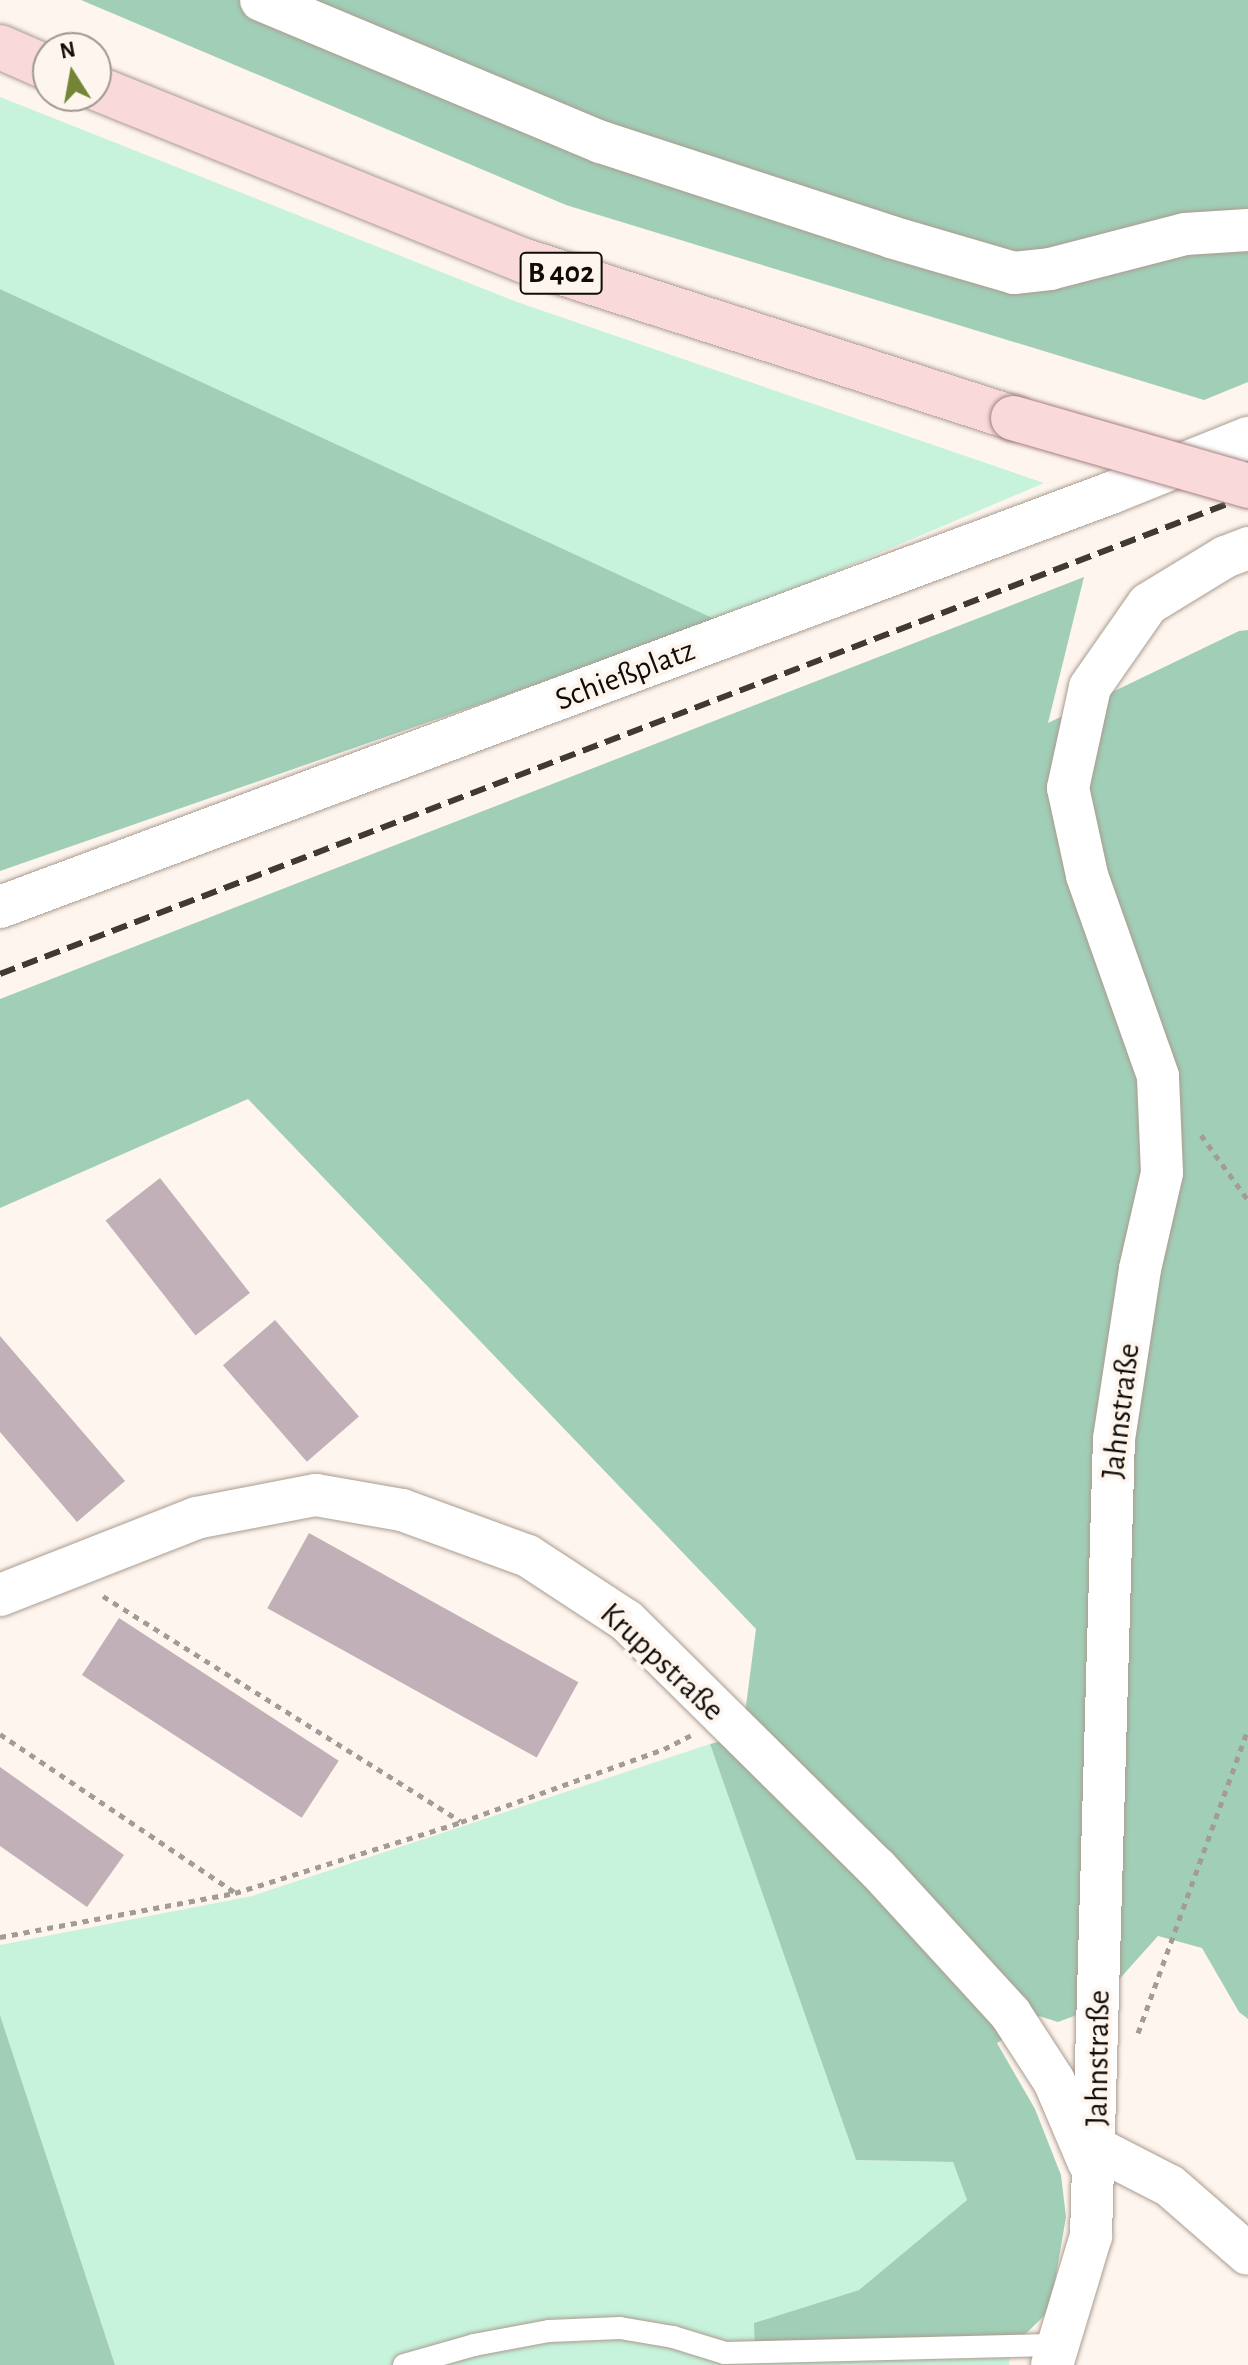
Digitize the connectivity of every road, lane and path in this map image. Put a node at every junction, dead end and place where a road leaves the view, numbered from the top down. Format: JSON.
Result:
{"nodes":[{"id":1,"x":261,"y":0,"type":"edge"},
{"id":2,"x":0,"y":47,"type":"edge"},
{"id":3,"x":32,"y":61,"type":"edge"},
{"id":4,"x":112,"y":94,"type":"edge"},
{"id":5,"x":1248,"y":230,"type":"edge"},
{"id":6,"x":1248,"y":438,"type":"edge"},
{"id":7,"x":1248,"y":486,"type":"edge"},
{"id":8,"x":1248,"y":548,"type":"edge"},
{"id":9,"x":0,"y":907,"type":"edge"},
{"id":10,"x":60,"y":1569,"type":"junction"},
{"id":11,"x":0,"y":1595,"type":"edge"},
{"id":12,"x":724,"y":1718,"type":"junction"},
{"id":13,"x":1248,"y":1729,"type":"edge"},
{"id":14,"x":0,"y":1734,"type":"edge"},
{"id":15,"x":461,"y":1822,"type":"junction"},
{"id":16,"x":235,"y":1893,"type":"junction"},
{"id":17,"x":0,"y":1937,"type":"edge"},
{"id":18,"x":1137,"y":2035,"type":"dead end"},
{"id":19,"x":1095,"y":2162,"type":"junction"},
{"id":20,"x":1248,"y":2254,"type":"edge"},
{"id":21,"x":1056,"y":2355,"type":"edge"},
{"id":22,"x":404,"y":2365,"type":"edge"}],
"edges":[{"from":1,"to":5,"type":"street"},
{"from":2,"to":3,"type":"main road"},
{"from":4,"to":7,"type":"main road","number":"B 402","bridge":true},
{"from":6,"to":9,"type":"street","name":"Schießplatz"},
{"from":8,"to":19,"type":"street","name":"Jahnstraße"},
{"from":10,"to":11,"type":"street","name":"Kruppstraße"},
{"from":10,"to":12,"type":"street","name":"Kruppstraße"},
{"from":10,"to":15,"type":"path"},
{"from":12,"to":15,"type":"path"},
{"from":12,"to":19,"type":"street","name":"Kruppstraße"},
{"from":13,"to":18,"type":"path"},
{"from":14,"to":16,"type":"path"},
{"from":15,"to":16,"type":"path"},
{"from":16,"to":17,"type":"path"},
{"from":19,"to":20,"type":"street"},
{"from":19,"to":21,"type":"street","name":"Jahnstraße"},
{"from":21,"to":22,"type":"lane"}]}
